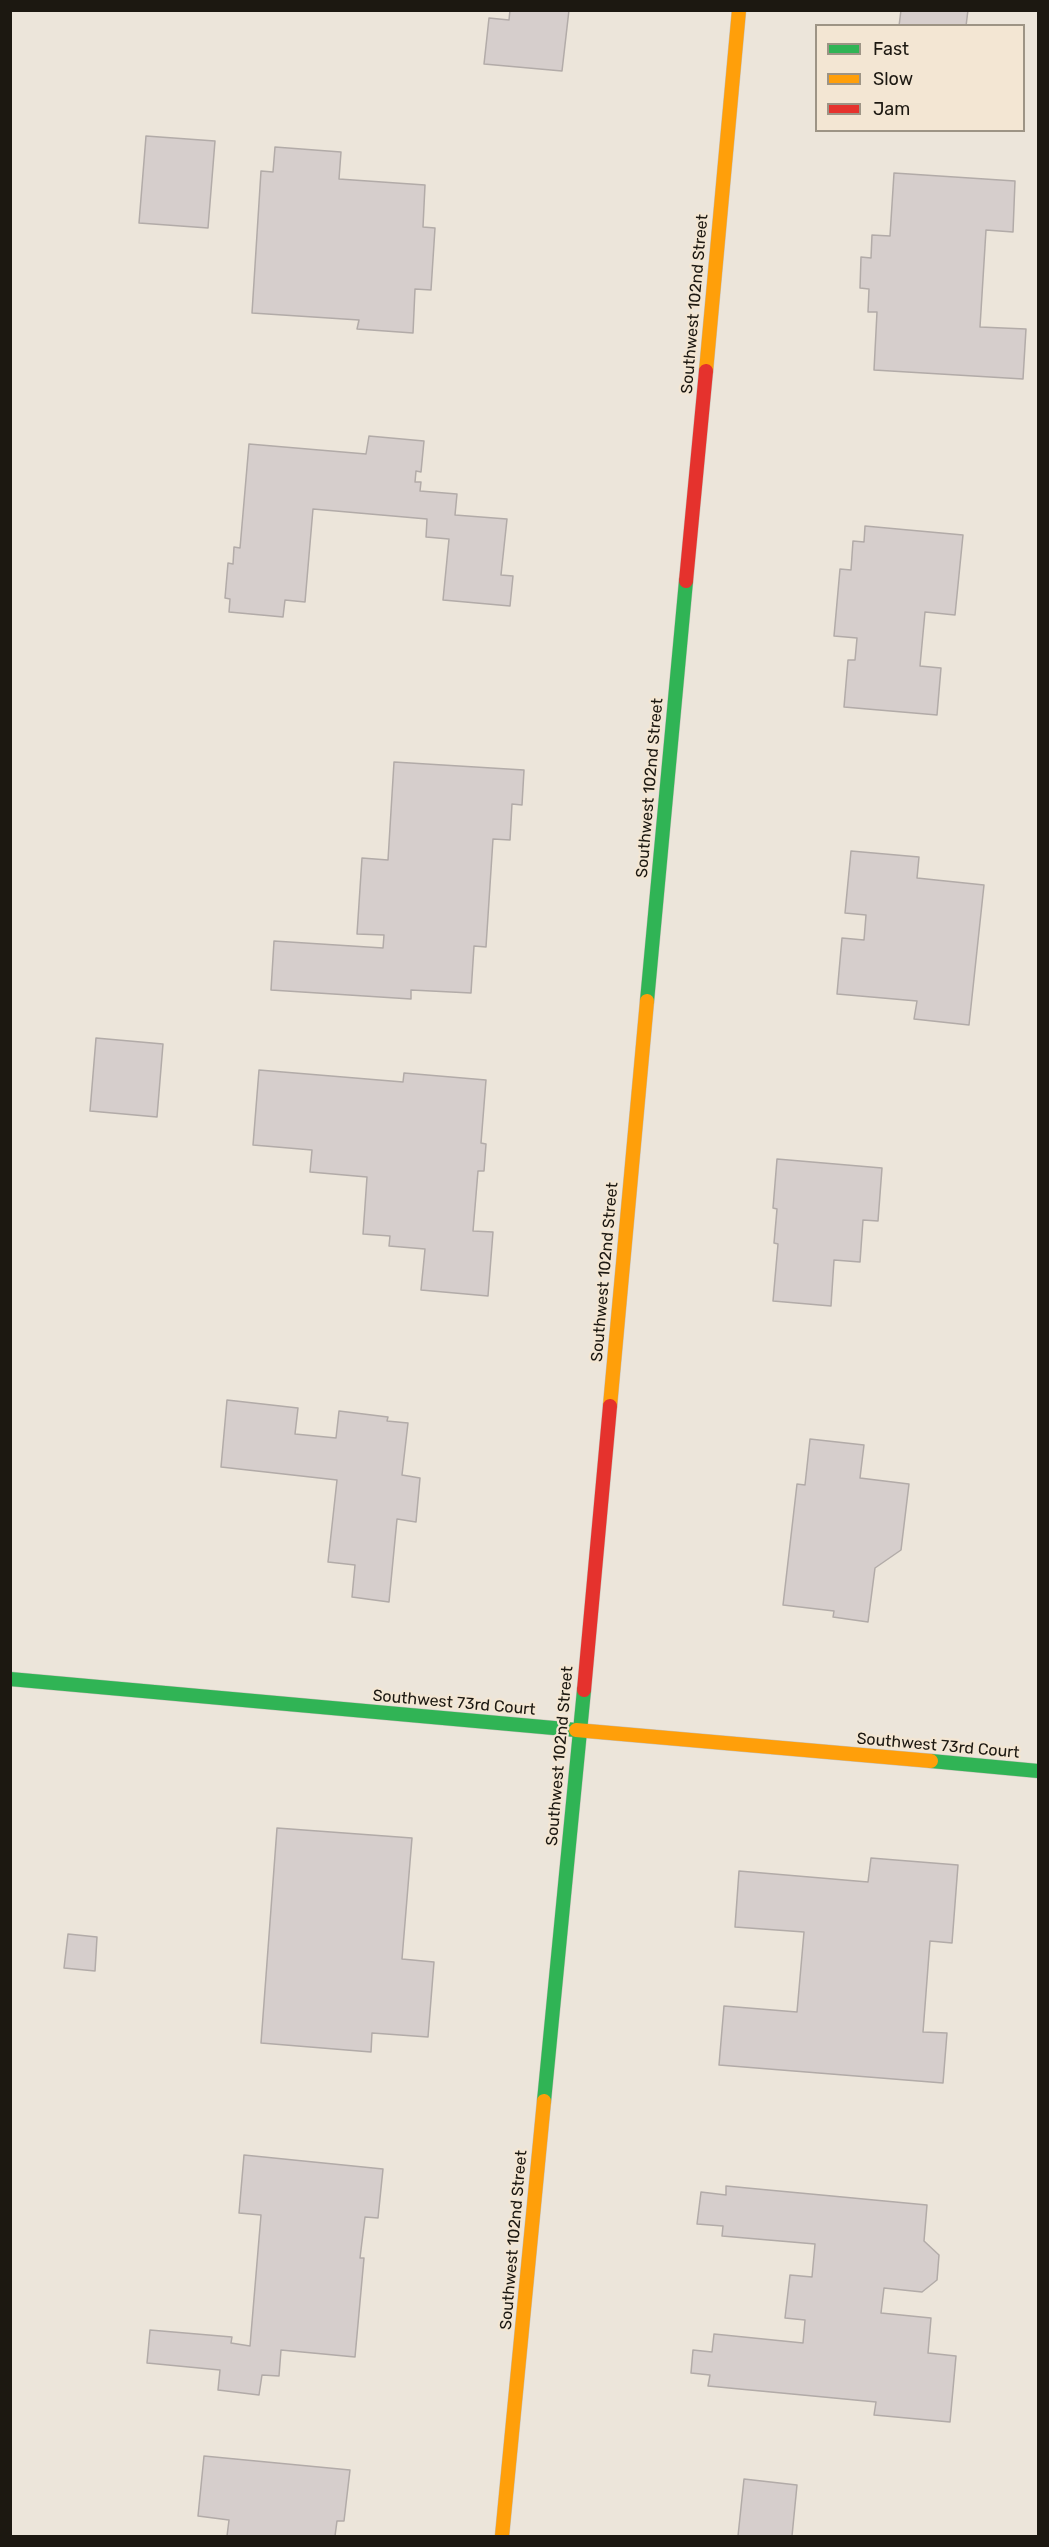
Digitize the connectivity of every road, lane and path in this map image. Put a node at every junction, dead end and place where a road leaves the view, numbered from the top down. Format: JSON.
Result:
{"nodes":[{"id":1,"x":739,"y":10,"type":"edge"},
{"id":2,"x":10,"y":1678,"type":"edge"},
{"id":3,"x":580,"y":1731,"type":"junction"},
{"id":4,"x":1038,"y":1771,"type":"edge"},
{"id":5,"x":502,"y":2536,"type":"edge"}],
"edges":[{"from":1,"to":3,"type":"street","name":"Southwest 102nd Street"},
{"from":2,"to":3,"type":"street","name":"Southwest 73rd Court"},
{"from":3,"to":4,"type":"street","name":"Southwest 73rd Court"},
{"from":3,"to":5,"type":"street","name":"Southwest 102nd Street"}]}
